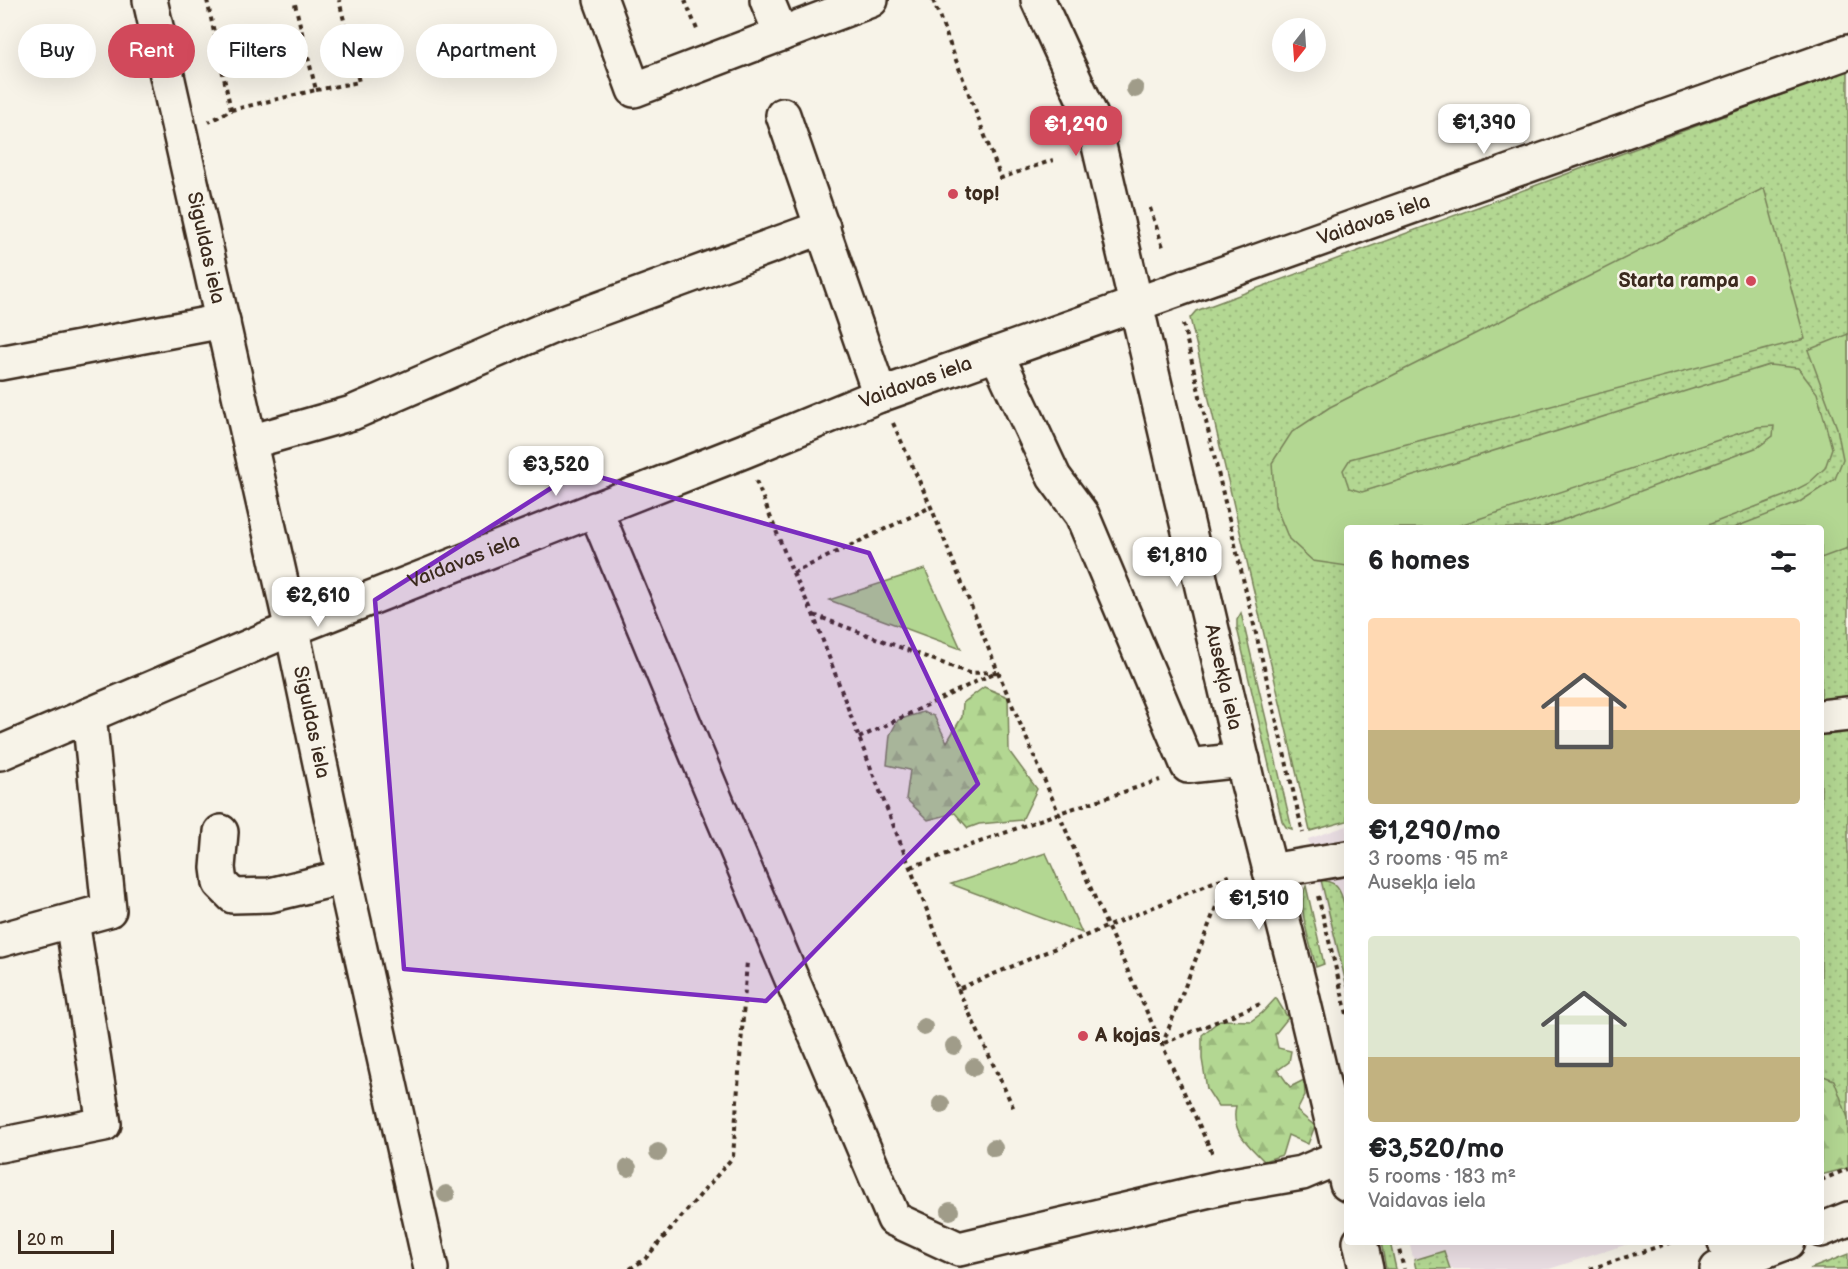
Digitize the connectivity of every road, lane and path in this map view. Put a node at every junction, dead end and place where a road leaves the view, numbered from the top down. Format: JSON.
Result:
{"nodes":[{"id":1,"x":150,"y":0,"type":"edge"},
{"id":2,"x":207,"y":0,"type":"edge"},
{"id":3,"x":294,"y":0,"type":"edge"},
{"id":4,"x":339,"y":0,"type":"edge"},
{"id":5,"x":601,"y":0,"type":"edge"},
{"id":6,"x":767,"y":0,"type":"edge"},
{"id":7,"x":871,"y":0,"type":"edge"},
{"id":8,"x":933,"y":0,"type":"edge"},
{"id":9,"x":1038,"y":0,"type":"edge"},
{"id":10,"x":781,"y":34,"type":"junction"},
{"id":11,"x":1848,"y":52,"type":"edge"},
{"id":12,"x":316,"y":90,"type":"junction"},
{"id":13,"x":231,"y":110,"type":"junction"},
{"id":14,"x":783,"y":115,"type":"dead end"},
{"id":15,"x":204,"y":124,"type":"dead end"},
{"id":16,"x":1053,"y":160,"type":"dead end"},
{"id":17,"x":823,"y":227,"type":"junction"},
{"id":18,"x":1138,"y":305,"type":"junction"},
{"id":19,"x":223,"y":321,"type":"junction"},
{"id":20,"x":1183,"y":324,"type":"dead end"},
{"id":21,"x":997,"y":355,"type":"junction"},
{"id":22,"x":0,"y":363,"type":"edge"},
{"id":23,"x":880,"y":395,"type":"junction"},
{"id":24,"x":250,"y":442,"type":"junction"},
{"id":25,"x":744,"y":451,"type":"junction"},
{"id":26,"x":931,"y":507,"type":"junction"},
{"id":27,"x":595,"y":509,"type":"junction"},
{"id":28,"x":793,"y":573,"type":"junction"},
{"id":29,"x":813,"y":614,"type":"junction"},
{"id":30,"x":292,"y":630,"type":"junction"},
{"id":31,"x":998,"y":672,"type":"junction"},
{"id":32,"x":1848,"y":714,"type":"edge"},
{"id":33,"x":89,"y":715,"type":"junction"},
{"id":34,"x":1824,"y":717,"type":"edge"},
{"id":35,"x":859,"y":738,"type":"junction"},
{"id":36,"x":0,"y":753,"type":"edge"},
{"id":37,"x":1243,"y":760,"type":"junction"},
{"id":38,"x":1161,"y":780,"type":"dead end"},
{"id":39,"x":1059,"y":813,"type":"junction"},
{"id":40,"x":221,"y":831,"type":"dead end"},
{"id":41,"x":1303,"y":833,"type":"dead end"},
{"id":42,"x":1344,"y":859,"type":"edge"},
{"id":43,"x":911,"y":867,"type":"junction"},
{"id":44,"x":1270,"y":871,"type":"junction"},
{"id":45,"x":344,"y":877,"type":"junction"},
{"id":46,"x":1316,"y":888,"type":"dead end"},
{"id":47,"x":72,"y":921,"type":"junction"},
{"id":48,"x":1107,"y":926,"type":"junction"},
{"id":49,"x":0,"y":940,"type":"edge"},
{"id":50,"x":747,"y":956,"type":"dead end"},
{"id":51,"x":958,"y":989,"type":"junction"},
{"id":52,"x":1344,"y":1002,"type":"edge"},
{"id":53,"x":1260,"y":1004,"type":"dead end"},
{"id":54,"x":1163,"y":1043,"type":"junction"},
{"id":55,"x":1014,"y":1109,"type":"dead end"},
{"id":56,"x":0,"y":1145,"type":"edge"},
{"id":57,"x":1344,"y":1161,"type":"edge"},
{"id":58,"x":1344,"y":1165,"type":"edge"},
{"id":59,"x":1848,"y":1169,"type":"edge"},
{"id":60,"x":1824,"y":1179,"type":"edge"},
{"id":61,"x":1227,"y":1186,"type":"junction"},
{"id":62,"x":1848,"y":1219,"type":"edge"},
{"id":63,"x":1824,"y":1229,"type":"edge"},
{"id":64,"x":1361,"y":1245,"type":"edge"},
{"id":65,"x":1398,"y":1245,"type":"edge"},
{"id":66,"x":1663,"y":1245,"type":"edge"},
{"id":67,"x":1776,"y":1245,"type":"edge"},
{"id":68,"x":1725,"y":1258,"type":"edge"},
{"id":69,"x":431,"y":1269,"type":"edge"},
{"id":70,"x":630,"y":1269,"type":"edge"},
{"id":71,"x":1366,"y":1269,"type":"edge"},
{"id":72,"x":1404,"y":1269,"type":"edge"},
{"id":73,"x":1590,"y":1269,"type":"edge"}],
"edges":[{"from":1,"to":19,"type":"street","name":"Siguldas iela"},
{"from":2,"to":13,"type":"path"},
{"from":3,"to":12,"type":"path"},
{"from":4,"to":12,"type":"path"},
{"from":5,"to":10,"type":"street"},
{"from":6,"to":10,"type":"street"},
{"from":7,"to":10,"type":"street"},
{"from":8,"to":16,"type":"path"},
{"from":9,"to":18,"type":"street","name":"Ausekļa iela"},
{"from":11,"to":18,"type":"street","name":"Vaidavas iela"},
{"from":12,"to":13,"type":"path"},
{"from":13,"to":15,"type":"path"},
{"from":14,"to":17,"type":"street"},
{"from":17,"to":23,"type":"street"},
{"from":17,"to":24,"type":"street"},
{"from":18,"to":21,"type":"street","name":"Vaidavas iela"},
{"from":18,"to":37,"type":"street","name":"Ausekļa iela"},
{"from":19,"to":22,"type":"street"},
{"from":19,"to":24,"type":"street","name":"Siguldas iela"},
{"from":20,"to":41,"type":"path"},
{"from":21,"to":23,"type":"street","name":"Vaidavas iela"},
{"from":21,"to":37,"type":"street"},
{"from":23,"to":25,"type":"street","name":"Vaidavas iela"},
{"from":23,"to":26,"type":"path"},
{"from":24,"to":30,"type":"street","name":"Siguldas iela"},
{"from":25,"to":27,"type":"street","name":"Vaidavas iela"},
{"from":25,"to":28,"type":"path"},
{"from":26,"to":28,"type":"path"},
{"from":26,"to":31,"type":"path"},
{"from":27,"to":30,"type":"street","name":"Vaidavas iela"},
{"from":27,"to":61,"type":"street"},
{"from":28,"to":29,"type":"path"},
{"from":29,"to":31,"type":"path"},
{"from":29,"to":35,"type":"path"},
{"from":30,"to":33,"type":"street","name":"Vaidavas iela"},
{"from":30,"to":45,"type":"street","name":"Siguldas iela"},
{"from":31,"to":35,"type":"path"},
{"from":31,"to":39,"type":"path"},
{"from":32,"to":34,"type":"street"},
{"from":33,"to":36,"type":"street","name":"Vaidavas iela"},
{"from":33,"to":47,"type":"street"},
{"from":35,"to":43,"type":"path"},
{"from":37,"to":44,"type":"street","name":"Ausekļa iela"},
{"from":38,"to":39,"type":"path"},
{"from":39,"to":43,"type":"path"},
{"from":39,"to":48,"type":"path"},
{"from":40,"to":45,"type":"street"},
{"from":42,"to":44,"type":"street"},
{"from":43,"to":51,"type":"path"},
{"from":44,"to":57,"type":"street","name":"Ausekļa iela"},
{"from":45,"to":69,"type":"street","name":"Siguldas iela"},
{"from":46,"to":52,"type":"path"},
{"from":47,"to":49,"type":"street"},
{"from":47,"to":56,"type":"street"},
{"from":48,"to":51,"type":"path"},
{"from":48,"to":54,"type":"path"},
{"from":48,"to":54,"type":"path"},
{"from":50,"to":70,"type":"path"},
{"from":51,"to":55,"type":"path"},
{"from":53,"to":54,"type":"path"},
{"from":54,"to":61,"type":"path"},
{"from":58,"to":61,"type":"street"},
{"from":59,"to":60,"type":"path"},
{"from":62,"to":63,"type":"street"},
{"from":64,"to":71,"type":"street"},
{"from":65,"to":72,"type":"path"},
{"from":66,"to":73,"type":"path"},
{"from":67,"to":68,"type":"street"}]}
